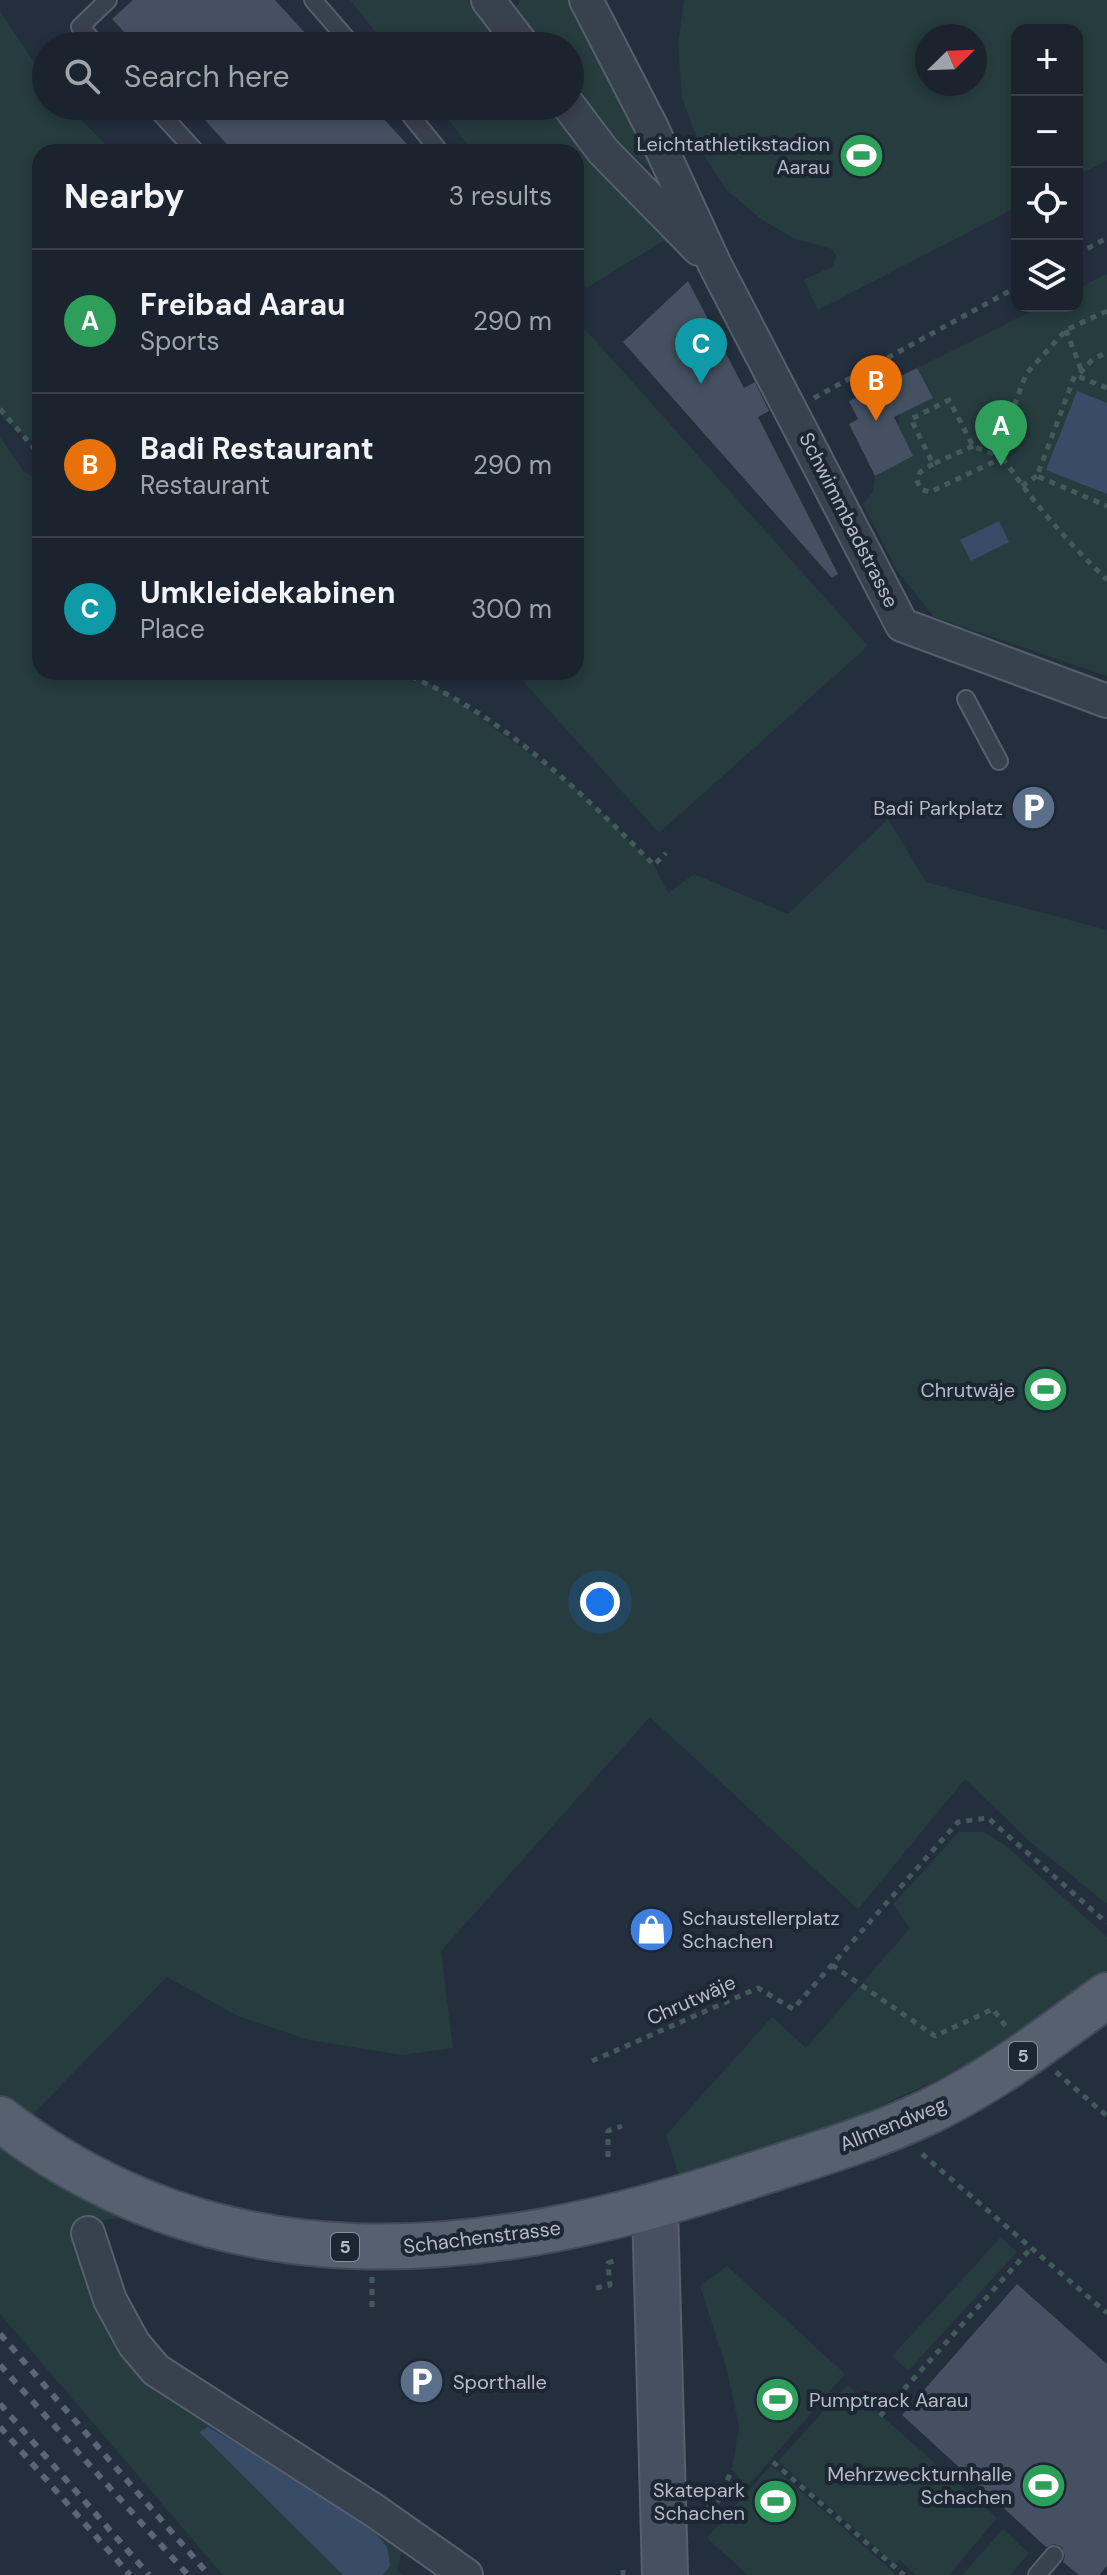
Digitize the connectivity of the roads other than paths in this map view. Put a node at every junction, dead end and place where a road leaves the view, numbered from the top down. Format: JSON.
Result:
{"nodes":[{"id":1,"x":108,"y":0,"type":"edge"},
{"id":2,"x":313,"y":0,"type":"edge"},
{"id":3,"x":488,"y":0,"type":"edge"},
{"id":4,"x":586,"y":0,"type":"edge"},
{"id":5,"x":85,"y":32,"type":"edge"},
{"id":6,"x":341,"y":32,"type":"edge"},
{"id":7,"x":512,"y":32,"type":"edge"},
{"id":8,"x":167,"y":120,"type":"edge"},
{"id":9,"x":414,"y":120,"type":"edge"},
{"id":10,"x":580,"y":120,"type":"edge"},
{"id":11,"x":189,"y":144,"type":"edge"},
{"id":12,"x":434,"y":144,"type":"edge"},
{"id":13,"x":715,"y":265,"type":"junction"},
{"id":14,"x":966,"y":699,"type":"dead end"},
{"id":15,"x":1107,"y":701,"type":"edge"},
{"id":16,"x":999,"y":761,"type":"dead end"},
{"id":17,"x":1107,"y":1995,"type":"edge"},
{"id":18,"x":0,"y":2119,"type":"edge"},
{"id":19,"x":655,"y":2207,"type":"junction"},
{"id":20,"x":88,"y":2233,"type":"dead end"},
{"id":21,"x":1054,"y":2555,"type":"dead end"},
{"id":22,"x":664,"y":2557,"type":"edge"},
{"id":23,"x":466,"y":2575,"type":"edge"},
{"id":24,"x":1037,"y":2575,"type":"edge"}],
"edges":[{"from":1,"to":5,"type":"lane"},
{"from":2,"to":6,"type":"lane"},
{"from":3,"to":7,"type":"street"},
{"from":4,"to":13,"type":"street","name":"Schwimmbadstrasse"},
{"from":8,"to":11,"type":"lane"},
{"from":9,"to":12,"type":"lane"},
{"from":10,"to":13,"type":"street","name":"Schwimmbadstrasse"},
{"from":13,"to":15,"type":"street","name":"Schwimmbadstrasse"},
{"from":14,"to":16,"type":"lane"},
{"from":17,"to":19,"type":"main road","name":"Allmendweg","number":"5"},
{"from":18,"to":19,"type":"main road","name":"Schachenstrasse","number":"5"},
{"from":19,"to":22,"type":"street"},
{"from":20,"to":23,"type":"street"},
{"from":21,"to":24,"type":"lane"}]}
